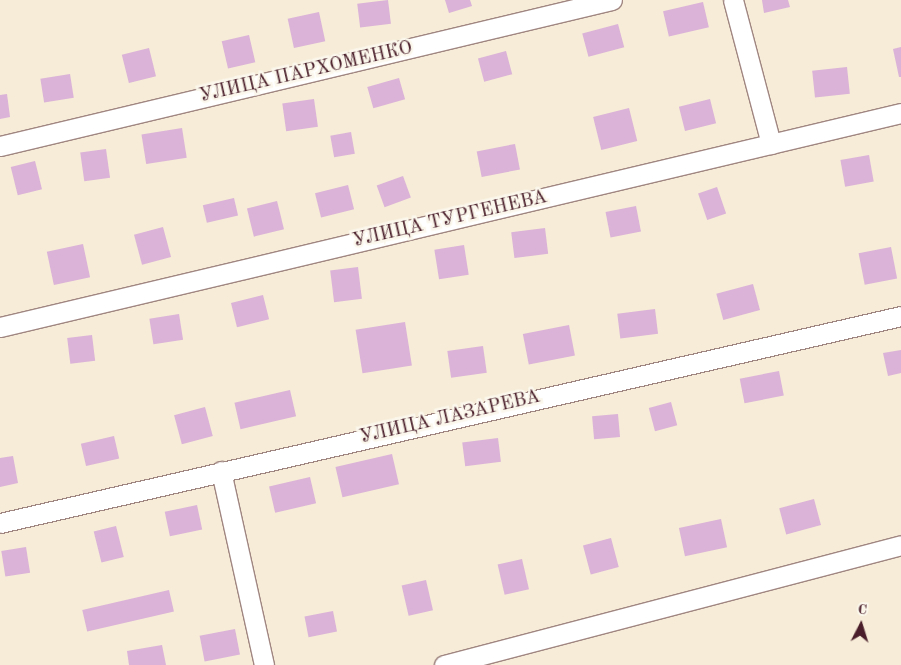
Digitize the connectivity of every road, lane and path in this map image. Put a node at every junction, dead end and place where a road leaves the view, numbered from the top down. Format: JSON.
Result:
{"nodes":[{"id":1,"x":612,"y":0,"type":"edge"},
{"id":2,"x":733,"y":0,"type":"edge"},
{"id":3,"x":901,"y":113,"type":"edge"},
{"id":4,"x":771,"y":144,"type":"junction"},
{"id":5,"x":0,"y":146,"type":"edge"},
{"id":6,"x":901,"y":316,"type":"edge"},
{"id":7,"x":0,"y":327,"type":"edge"},
{"id":8,"x":221,"y":471,"type":"junction"},
{"id":9,"x":0,"y":523,"type":"edge"},
{"id":10,"x":901,"y":545,"type":"edge"},
{"id":11,"x":264,"y":665,"type":"edge"},
{"id":12,"x":444,"y":665,"type":"edge"}],
"edges":[{"from":1,"to":5,"type":"street","name":"УЛИЦА ПАРХОМЕНКО"},
{"from":2,"to":4,"type":"street"},
{"from":3,"to":4,"type":"street","name":"УЛИЦА ТУРГЕНЕВА"},
{"from":4,"to":7,"type":"street","name":"УЛИЦА ТУРГЕНЕВА"},
{"from":6,"to":8,"type":"street","name":"УЛИЦА ЛАЗАРЕВА"},
{"from":8,"to":9,"type":"street","name":"УЛИЦА ЛАЗАРЕВА"},
{"from":8,"to":11,"type":"street"},
{"from":10,"to":12,"type":"street"}]}
